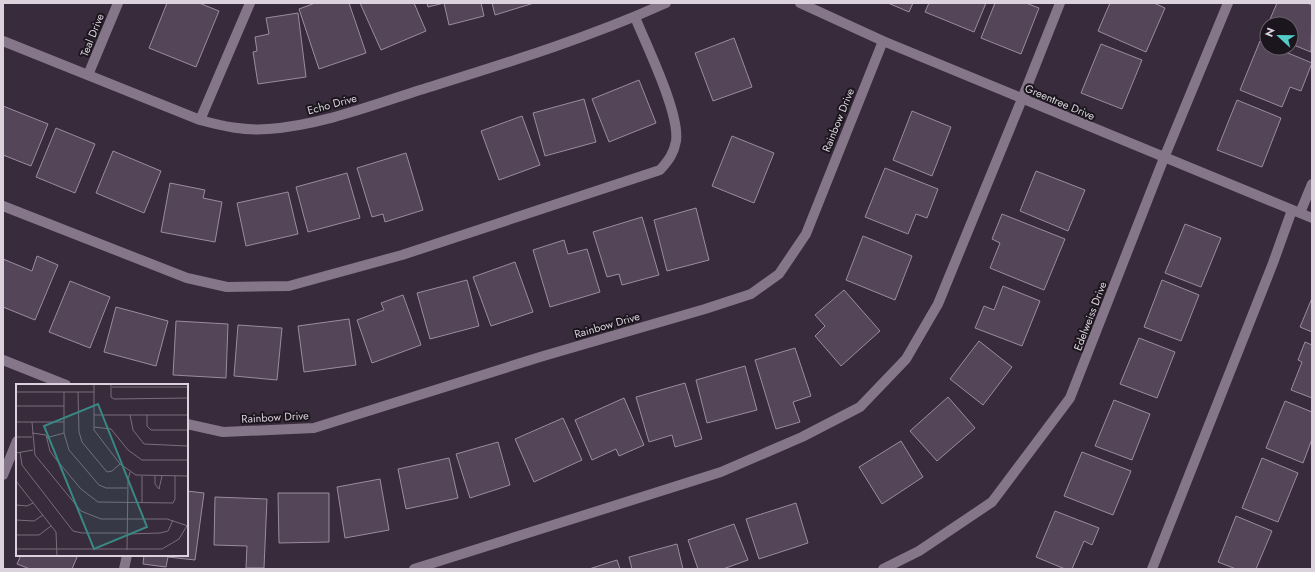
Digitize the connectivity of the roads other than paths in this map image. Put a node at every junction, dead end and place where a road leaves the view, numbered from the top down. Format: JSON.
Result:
{"nodes":[{"id":1,"x":118,"y":3,"type":"edge"},
{"id":2,"x":250,"y":3,"type":"edge"},
{"id":3,"x":666,"y":3,"type":"edge"},
{"id":4,"x":800,"y":3,"type":"edge"},
{"id":5,"x":1060,"y":3,"type":"edge"},
{"id":6,"x":1228,"y":3,"type":"edge"},
{"id":7,"x":635,"y":17,"type":"junction"},
{"id":8,"x":3,"y":41,"type":"edge"},
{"id":9,"x":882,"y":41,"type":"junction"},
{"id":10,"x":88,"y":75,"type":"junction"},
{"id":11,"x":1022,"y":99,"type":"junction"},
{"id":12,"x":200,"y":120,"type":"junction"},
{"id":13,"x":1164,"y":158,"type":"junction"},
{"id":14,"x":1312,"y":184,"type":"edge"},
{"id":15,"x":3,"y":206,"type":"edge"},
{"id":16,"x":1296,"y":212,"type":"junction"},
{"id":17,"x":1312,"y":218,"type":"edge"},
{"id":18,"x":3,"y":360,"type":"edge"},
{"id":19,"x":42,"y":381,"type":"edge"},
{"id":20,"x":60,"y":384,"type":"edge"},
{"id":21,"x":188,"y":424,"type":"edge"},
{"id":22,"x":16,"y":443,"type":"edge"},
{"id":23,"x":3,"y":475,"type":"edge"},
{"id":24,"x":127,"y":556,"type":"edge"},
{"id":25,"x":124,"y":569,"type":"edge"},
{"id":26,"x":414,"y":569,"type":"edge"},
{"id":27,"x":883,"y":569,"type":"edge"},
{"id":28,"x":1152,"y":569,"type":"edge"}],
"edges":[{"from":1,"to":10,"type":"street","name":"Teal Drive"},
{"from":2,"to":12,"type":"street"},
{"from":3,"to":7,"type":"street","name":"Echo Drive"},
{"from":4,"to":9,"type":"street","name":"Greentree Drive"},
{"from":5,"to":11,"type":"street"},
{"from":6,"to":13,"type":"street","name":"Edelweiss Drive"},
{"from":7,"to":12,"type":"street","name":"Echo Drive"},
{"from":7,"to":15,"type":"street"},
{"from":8,"to":10,"type":"street","name":"Echo Drive"},
{"from":9,"to":11,"type":"street","name":"Greentree Drive"},
{"from":9,"to":21,"type":"street","name":"Rainbow Drive"},
{"from":10,"to":12,"type":"street","name":"Echo Drive"},
{"from":11,"to":13,"type":"street","name":"Greentree Drive"},
{"from":11,"to":26,"type":"street"},
{"from":13,"to":16,"type":"street","name":"Greentree Drive"},
{"from":13,"to":27,"type":"street","name":"Edelweiss Drive"},
{"from":14,"to":16,"type":"street"},
{"from":16,"to":17,"type":"street","name":"Greentree Drive"},
{"from":16,"to":28,"type":"street"},
{"from":18,"to":19,"type":"street"},
{"from":19,"to":20,"type":"street"},
{"from":22,"to":23,"type":"street"},
{"from":24,"to":25,"type":"street"}]}
